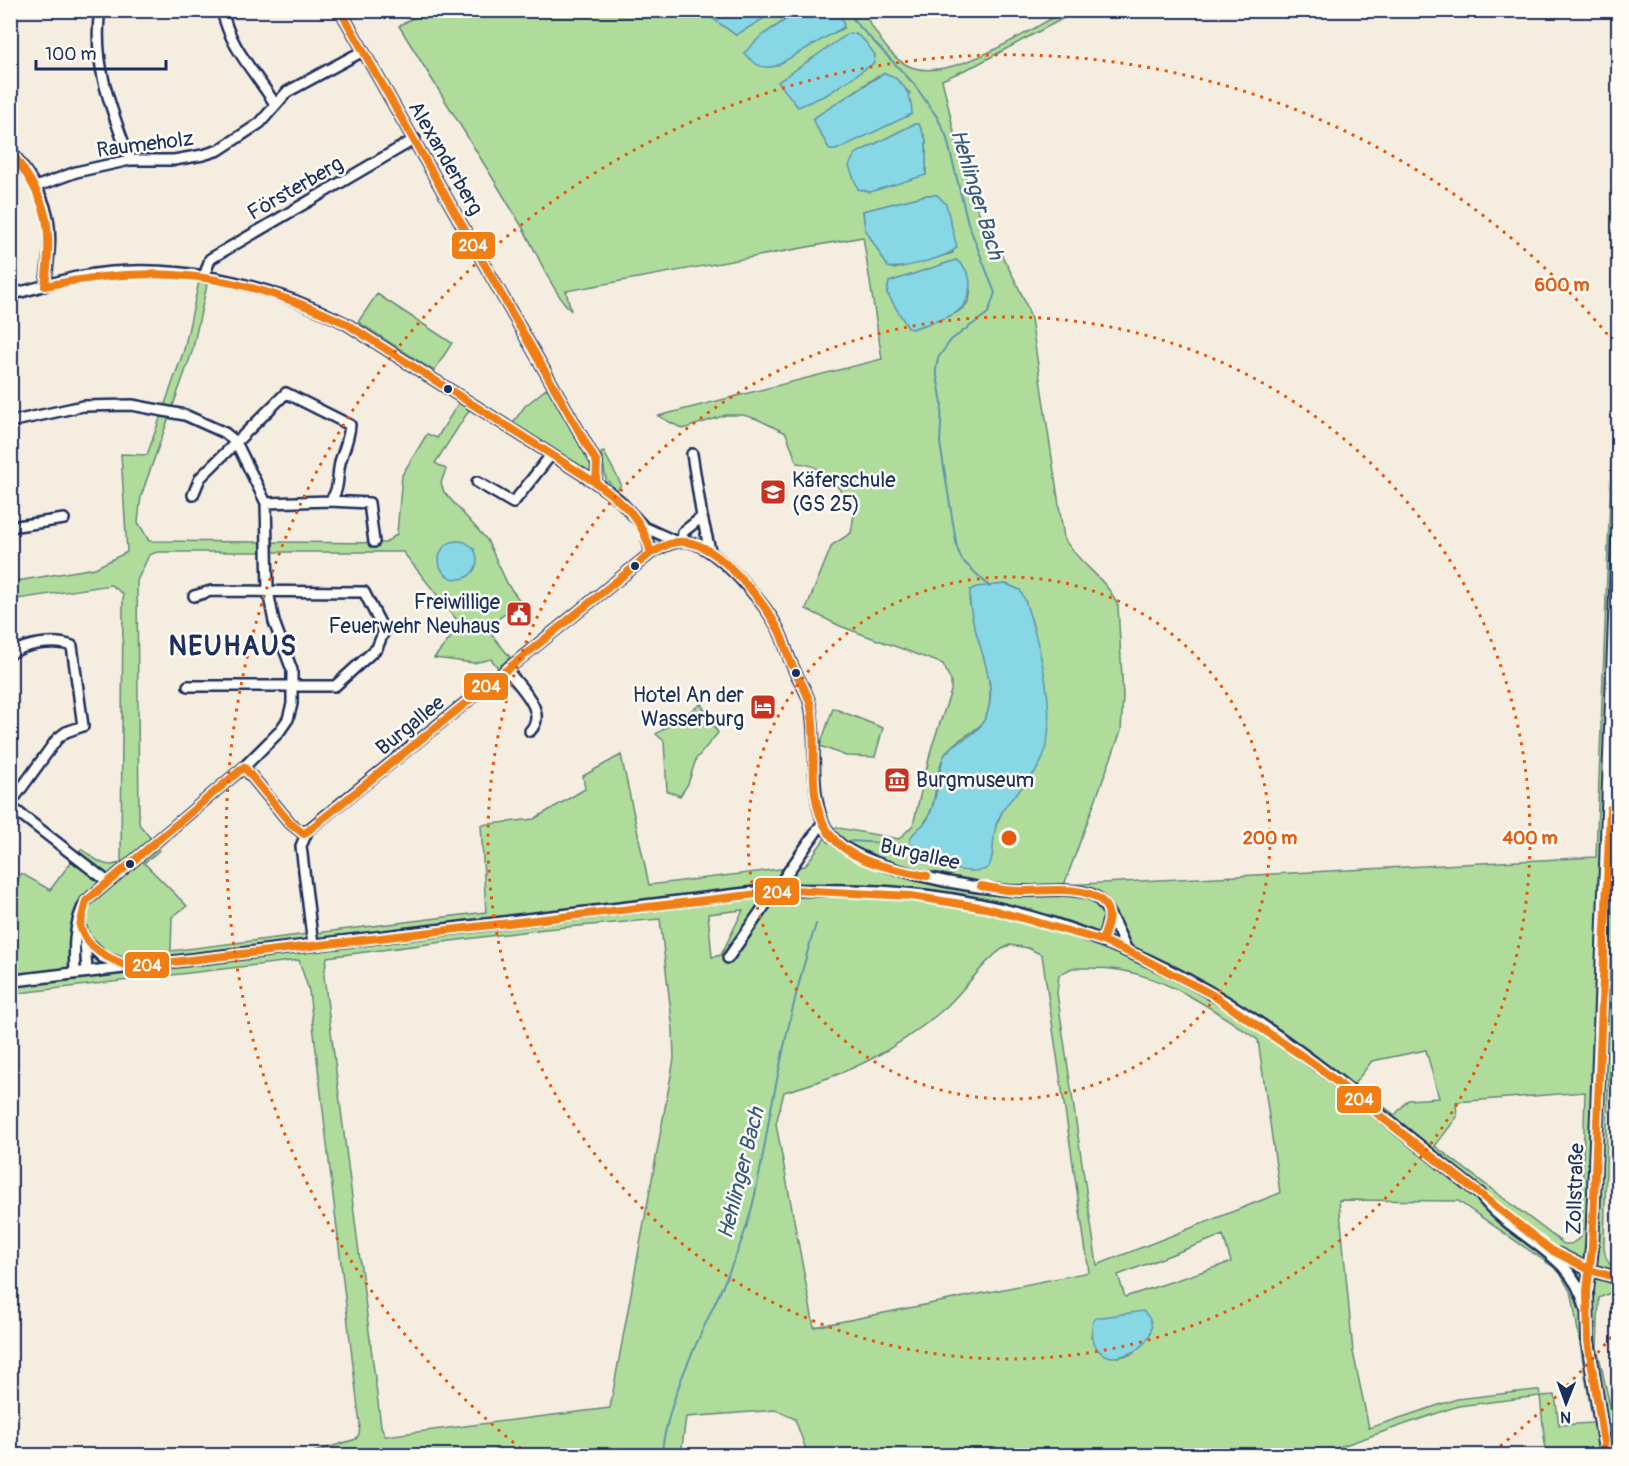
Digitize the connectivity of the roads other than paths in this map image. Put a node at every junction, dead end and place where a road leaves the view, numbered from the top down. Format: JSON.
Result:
{"nodes":[{"id":1,"x":100,"y":10,"type":"edge"},
{"id":2,"x":222,"y":10,"type":"edge"},
{"id":3,"x":340,"y":10,"type":"edge"},
{"id":4,"x":363,"y":51,"type":"junction"},
{"id":5,"x":275,"y":104,"type":"junction"},
{"id":6,"x":415,"y":139,"type":"junction"},
{"id":7,"x":10,"y":149,"type":"edge"},
{"id":8,"x":130,"y":160,"type":"junction"},
{"id":9,"x":38,"y":186,"type":"junction"},
{"id":10,"x":204,"y":277,"type":"junction"},
{"id":11,"x":45,"y":286,"type":"junction"},
{"id":12,"x":10,"y":295,"type":"edge"},
{"id":13,"x":10,"y":422,"type":"edge"},
{"id":14,"x":236,"y":442,"type":"junction"},
{"id":15,"x":692,"y":454,"type":"dead end"},
{"id":16,"x":551,"y":455,"type":"junction"},
{"id":17,"x":477,"y":482,"type":"dead end"},
{"id":18,"x":596,"y":483,"type":"junction"},
{"id":19,"x":192,"y":495,"type":"dead end"},
{"id":20,"x":330,"y":501,"type":"junction"},
{"id":21,"x":266,"y":503,"type":"junction"},
{"id":22,"x":702,"y":517,"type":"junction"},
{"id":23,"x":64,"y":519,"type":"dead end"},
{"id":24,"x":10,"y":527,"type":"edge"},
{"id":25,"x":644,"y":527,"type":"junction"},
{"id":26,"x":1618,"y":537,"type":"edge"},
{"id":27,"x":374,"y":542,"type":"dead end"},
{"id":28,"x":679,"y":542,"type":"junction"},
{"id":29,"x":710,"y":550,"type":"junction"},
{"id":30,"x":651,"y":553,"type":"junction"},
{"id":31,"x":268,"y":591,"type":"junction"},
{"id":32,"x":194,"y":596,"type":"dead end"},
{"id":33,"x":10,"y":654,"type":"edge"},
{"id":34,"x":507,"y":670,"type":"junction"},
{"id":35,"x":188,"y":686,"type":"dead end"},
{"id":36,"x":292,"y":686,"type":"junction"},
{"id":37,"x":530,"y":731,"type":"dead end"},
{"id":38,"x":244,"y":767,"type":"junction"},
{"id":39,"x":10,"y":805,"type":"edge"},
{"id":40,"x":1616,"y":810,"type":"edge"},
{"id":41,"x":823,"y":822,"type":"junction"},
{"id":42,"x":304,"y":834,"type":"junction"},
{"id":43,"x":1618,"y":842,"type":"edge"},
{"id":44,"x":1608,"y":855,"type":"junction"},
{"id":45,"x":108,"y":882,"type":"junction"},
{"id":46,"x":1109,"y":918,"type":"junction"},
{"id":47,"x":79,"y":921,"type":"junction"},
{"id":48,"x":85,"y":940,"type":"junction"},
{"id":49,"x":1102,"y":941,"type":"junction"},
{"id":50,"x":313,"y":945,"type":"junction"},
{"id":51,"x":1128,"y":952,"type":"junction"},
{"id":52,"x":728,"y":958,"type":"dead end"},
{"id":53,"x":130,"y":967,"type":"junction"},
{"id":54,"x":81,"y":973,"type":"junction"},
{"id":55,"x":10,"y":981,"type":"edge"},
{"id":56,"x":1480,"y":1194,"type":"junction"},
{"id":57,"x":1590,"y":1270,"type":"junction"},
{"id":58,"x":1618,"y":1278,"type":"edge"},
{"id":59,"x":1588,"y":1321,"type":"junction"},
{"id":60,"x":1606,"y":1455,"type":"edge"}],
"edges":[{"from":1,"to":8,"type":"street"},
{"from":2,"to":5,"type":"street"},
{"from":3,"to":4,"type":"street","name":"Alexanderberg"},
{"from":4,"to":5,"type":"street","name":"Raumeholz"},
{"from":4,"to":6,"type":"street","name":"Alexanderberg"},
{"from":5,"to":8,"type":"street","name":"Raumeholz"},
{"from":6,"to":10,"type":"street","name":"Försterberg"},
{"from":6,"to":18,"type":"street","name":"Alexanderberg"},
{"from":7,"to":9,"type":"street"},
{"from":8,"to":9,"type":"street","name":"Raumeholz"},
{"from":9,"to":11,"type":"street"},
{"from":10,"to":11,"type":"street"},
{"from":10,"to":16,"type":"street"},
{"from":11,"to":12,"type":"street"},
{"from":13,"to":14,"type":"street"},
{"from":14,"to":19,"type":"street"},
{"from":14,"to":20,"type":"street"},
{"from":14,"to":21,"type":"street"},
{"from":15,"to":22,"type":"street"},
{"from":16,"to":17,"type":"street"},
{"from":16,"to":18,"type":"street"},
{"from":18,"to":25,"type":"street"},
{"from":20,"to":21,"type":"street"},
{"from":20,"to":27,"type":"street"},
{"from":21,"to":31,"type":"street"},
{"from":22,"to":28,"type":"street"},
{"from":22,"to":29,"type":"street"},
{"from":23,"to":24,"type":"street"},
{"from":25,"to":28,"type":"street"},
{"from":25,"to":30,"type":"street"},
{"from":26,"to":40,"type":"main road","name":"Zollstraße"},
{"from":28,"to":29,"type":"street"},
{"from":28,"to":30,"type":"street","name":"Burgallee"},
{"from":29,"to":41,"type":"street"},
{"from":30,"to":34,"type":"street","name":"Burgallee"},
{"from":31,"to":32,"type":"street"},
{"from":31,"to":36,"type":"street"},
{"from":31,"to":36,"type":"street"},
{"from":33,"to":39,"type":"street"},
{"from":34,"to":37,"type":"street"},
{"from":34,"to":42,"type":"street","name":"Burgallee"},
{"from":35,"to":36,"type":"street"},
{"from":36,"to":38,"type":"street"},
{"from":38,"to":42,"type":"street"},
{"from":38,"to":45,"type":"street"},
{"from":39,"to":45,"type":"street"},
{"from":40,"to":44,"type":"main road","name":"Zollstraße"},
{"from":41,"to":46,"type":"street","name":"Burgallee"},
{"from":41,"to":52,"type":"street"},
{"from":42,"to":50,"type":"street"},
{"from":43,"to":44,"type":"street"},
{"from":44,"to":57,"type":"main road","name":"Zollstraße"},
{"from":45,"to":47,"type":"street"},
{"from":46,"to":49,"type":"street"},
{"from":46,"to":51,"type":"street","name":"Burgallee"},
{"from":47,"to":48,"type":"street"},
{"from":47,"to":54,"type":"street"},
{"from":48,"to":53,"type":"street"},
{"from":48,"to":54,"type":"street"},
{"from":49,"to":50,"type":"street","bridge":true},
{"from":49,"to":51,"type":"street"},
{"from":50,"to":53,"type":"street"},
{"from":51,"to":56,"type":"street"},
{"from":53,"to":54,"type":"street"},
{"from":54,"to":55,"type":"street"},
{"from":56,"to":57,"type":"street"},
{"from":56,"to":59,"type":"street"},
{"from":57,"to":58,"type":"street"},
{"from":57,"to":59,"type":"main road","name":"Zollstraße"},
{"from":59,"to":60,"type":"main road","name":"Zollstraße"}]}
